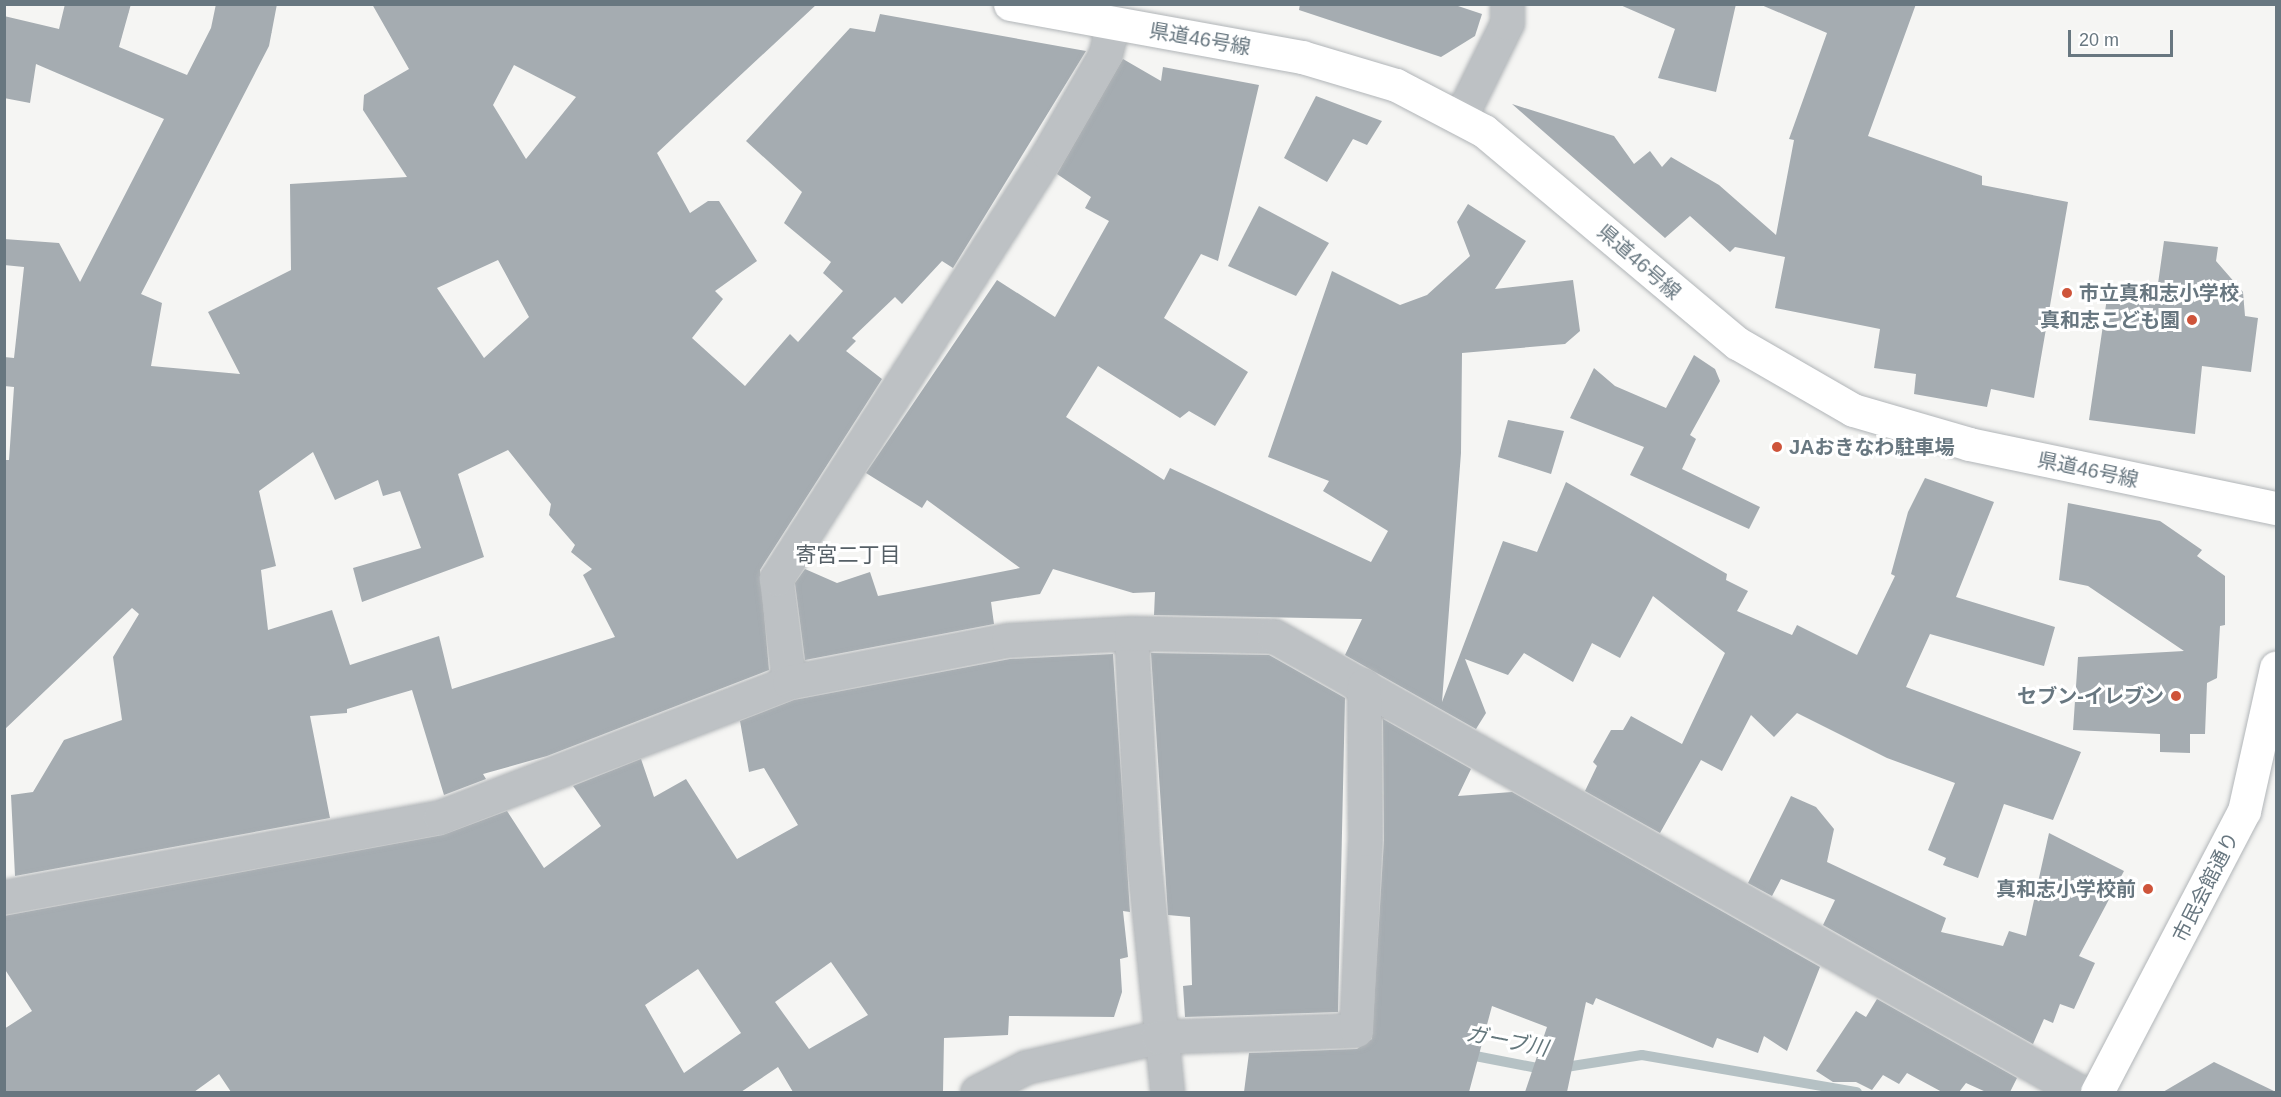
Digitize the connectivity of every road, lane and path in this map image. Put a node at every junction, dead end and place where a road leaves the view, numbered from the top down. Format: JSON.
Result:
{"nodes":[{"id":1,"x":1010,"y":4,"type":"edge"},
{"id":2,"x":1510,"y":11,"type":"edge"},
{"id":3,"x":1113,"y":23,"type":"junction"},
{"id":4,"x":1461,"y":116,"type":"junction"},
{"id":5,"x":2277,"y":508,"type":"edge"},
{"id":6,"x":1131,"y":633,"type":"junction"},
{"id":7,"x":2277,"y":668,"type":"edge"},
{"id":8,"x":789,"y":682,"type":"junction"},
{"id":9,"x":1364,"y":685,"type":"junction"},
{"id":10,"x":4,"y":897,"type":"edge"},
{"id":11,"x":1158,"y":1037,"type":"junction"},
{"id":12,"x":977,"y":1092,"type":"edge"},
{"id":13,"x":1167,"y":1092,"type":"edge"},
{"id":14,"x":2080,"y":1092,"type":"edge"},
{"id":15,"x":2097,"y":1092,"type":"edge"}],
"edges":[{"from":1,"to":3,"type":"main road","name":"県道46号線"},
{"from":2,"to":4,"type":"street"},
{"from":3,"to":4,"type":"main road","name":"県道46号線"},
{"from":3,"to":8,"type":"street"},
{"from":4,"to":5,"type":"main road","name":"県道46号線"},
{"from":6,"to":8,"type":"street"},
{"from":6,"to":9,"type":"street"},
{"from":6,"to":11,"type":"street"},
{"from":7,"to":15,"type":"main road","name":"市民会館通り"},
{"from":8,"to":10,"type":"street"},
{"from":9,"to":11,"type":"street"},
{"from":9,"to":14,"type":"street"},
{"from":11,"to":12,"type":"street"},
{"from":11,"to":13,"type":"street"}]}
